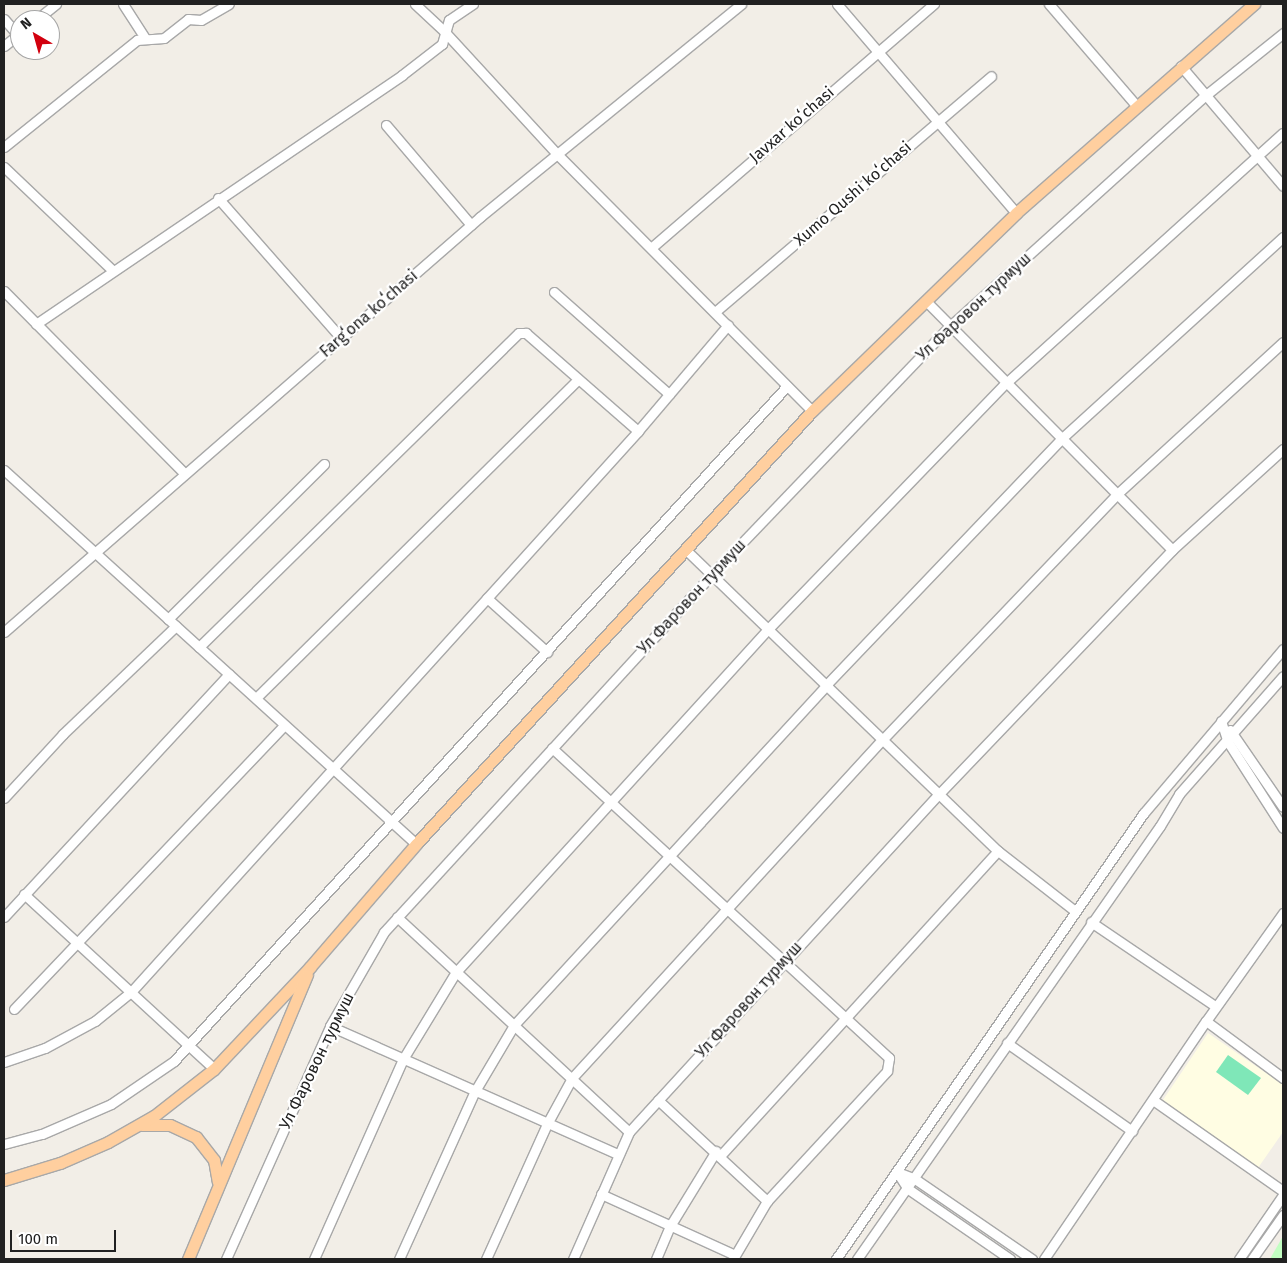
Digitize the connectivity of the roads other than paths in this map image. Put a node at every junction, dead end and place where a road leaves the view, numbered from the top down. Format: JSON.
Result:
{"nodes":[{"id":1,"x":123,"y":4,"type":"edge"},
{"id":2,"x":229,"y":4,"type":"edge"},
{"id":3,"x":414,"y":4,"type":"edge"},
{"id":4,"x":473,"y":4,"type":"edge"},
{"id":5,"x":741,"y":4,"type":"edge"},
{"id":6,"x":837,"y":4,"type":"edge"},
{"id":7,"x":934,"y":4,"type":"edge"},
{"id":8,"x":1049,"y":4,"type":"edge"},
{"id":9,"x":1254,"y":4,"type":"edge"},
{"id":10,"x":444,"y":31,"type":"junction"},
{"id":11,"x":1283,"y":33,"type":"edge"},
{"id":12,"x":145,"y":38,"type":"junction"},
{"id":13,"x":878,"y":51,"type":"junction"},
{"id":14,"x":1181,"y":66,"type":"junction"},
{"id":15,"x":991,"y":76,"type":"dead end"},
{"id":16,"x":1206,"y":95,"type":"junction"},
{"id":17,"x":1136,"y":105,"type":"junction"},
{"id":18,"x":938,"y":121,"type":"junction"},
{"id":19,"x":386,"y":125,"type":"dead end"},
{"id":20,"x":1283,"y":133,"type":"edge"},
{"id":21,"x":4,"y":147,"type":"edge"},
{"id":22,"x":558,"y":154,"type":"junction"},
{"id":23,"x":1256,"y":154,"type":"junction"},
{"id":24,"x":4,"y":166,"type":"edge"},
{"id":25,"x":1283,"y":186,"type":"edge"},
{"id":26,"x":218,"y":198,"type":"junction"},
{"id":27,"x":1016,"y":213,"type":"junction"},
{"id":28,"x":471,"y":225,"type":"junction"},
{"id":29,"x":1283,"y":237,"type":"edge"},
{"id":30,"x":651,"y":248,"type":"junction"},
{"id":31,"x":112,"y":270,"type":"junction"},
{"id":32,"x":4,"y":291,"type":"edge"},
{"id":33,"x":554,"y":292,"type":"dead end"},
{"id":34,"x":926,"y":301,"type":"junction"},
{"id":35,"x":715,"y":312,"type":"junction"},
{"id":36,"x":36,"y":324,"type":"junction"},
{"id":37,"x":728,"y":325,"type":"junction"},
{"id":38,"x":950,"y":326,"type":"junction"},
{"id":39,"x":341,"y":338,"type":"junction"},
{"id":40,"x":1283,"y":342,"type":"edge"},
{"id":41,"x":578,"y":379,"type":"junction"},
{"id":42,"x":1006,"y":383,"type":"junction"},
{"id":43,"x":787,"y":386,"type":"junction"},
{"id":44,"x":669,"y":394,"type":"junction"},
{"id":45,"x":812,"y":411,"type":"junction"},
{"id":46,"x":638,"y":431,"type":"junction"},
{"id":47,"x":1061,"y":439,"type":"junction"},
{"id":48,"x":1283,"y":449,"type":"edge"},
{"id":49,"x":324,"y":464,"type":"dead end"},
{"id":50,"x":4,"y":470,"type":"edge"},
{"id":51,"x":184,"y":473,"type":"junction"},
{"id":52,"x":1116,"y":495,"type":"junction"},
{"id":53,"x":685,"y":549,"type":"junction"},
{"id":54,"x":1172,"y":550,"type":"junction"},
{"id":55,"x":92,"y":552,"type":"junction"},
{"id":56,"x":712,"y":574,"type":"junction"},
{"id":57,"x":487,"y":598,"type":"junction"},
{"id":58,"x":168,"y":619,"type":"junction"},
{"id":59,"x":176,"y":626,"type":"junction"},
{"id":60,"x":769,"y":628,"type":"junction"},
{"id":61,"x":4,"y":632,"type":"edge"},
{"id":62,"x":199,"y":647,"type":"junction"},
{"id":63,"x":1283,"y":649,"type":"edge"},
{"id":64,"x":547,"y":652,"type":"junction"},
{"id":65,"x":229,"y":674,"type":"junction"},
{"id":66,"x":1283,"y":676,"type":"edge"},
{"id":67,"x":828,"y":683,"type":"junction"},
{"id":68,"x":256,"y":698,"type":"junction"},
{"id":69,"x":1221,"y":721,"type":"junction"},
{"id":70,"x":284,"y":725,"type":"junction"},
{"id":71,"x":1234,"y":733,"type":"junction"},
{"id":72,"x":884,"y":738,"type":"junction"},
{"id":73,"x":1228,"y":742,"type":"junction"},
{"id":74,"x":552,"y":748,"type":"junction"},
{"id":75,"x":1198,"y":748,"type":"junction"},
{"id":76,"x":1206,"y":765,"type":"junction"},
{"id":77,"x":333,"y":770,"type":"junction"},
{"id":78,"x":938,"y":795,"type":"junction"},
{"id":79,"x":4,"y":798,"type":"edge"},
{"id":80,"x":611,"y":802,"type":"junction"},
{"id":81,"x":1283,"y":807,"type":"edge"},
{"id":82,"x":392,"y":824,"type":"junction"},
{"id":83,"x":1283,"y":828,"type":"edge"},
{"id":84,"x":416,"y":844,"type":"junction"},
{"id":85,"x":998,"y":851,"type":"junction"},
{"id":86,"x":668,"y":856,"type":"junction"},
{"id":87,"x":24,"y":894,"type":"junction"},
{"id":88,"x":727,"y":909,"type":"junction"},
{"id":89,"x":1075,"y":911,"type":"junction"},
{"id":90,"x":1283,"y":913,"type":"edge"},
{"id":91,"x":4,"y":917,"type":"edge"},
{"id":92,"x":397,"y":917,"type":"junction"},
{"id":93,"x":1091,"y":922,"type":"junction"},
{"id":94,"x":77,"y":942,"type":"junction"},
{"id":95,"x":783,"y":962,"type":"junction"},
{"id":96,"x":310,"y":967,"type":"junction"},
{"id":97,"x":456,"y":972,"type":"junction"},
{"id":98,"x":131,"y":992,"type":"junction"},
{"id":99,"x":1215,"y":1006,"type":"junction"},
{"id":100,"x":14,"y":1009,"type":"dead end"},
{"id":101,"x":844,"y":1016,"type":"junction"},
{"id":102,"x":1206,"y":1021,"type":"junction"},
{"id":103,"x":514,"y":1025,"type":"junction"},
{"id":104,"x":330,"y":1026,"type":"junction"},
{"id":105,"x":1007,"y":1043,"type":"junction"},
{"id":106,"x":189,"y":1045,"type":"junction"},
{"id":107,"x":403,"y":1058,"type":"junction"},
{"id":108,"x":4,"y":1062,"type":"edge"},
{"id":109,"x":214,"y":1069,"type":"junction"},
{"id":110,"x":572,"y":1078,"type":"junction"},
{"id":111,"x":1283,"y":1078,"type":"edge"},
{"id":112,"x":475,"y":1090,"type":"junction"},
{"id":113,"x":658,"y":1100,"type":"junction"},
{"id":114,"x":1154,"y":1100,"type":"junction"},
{"id":115,"x":548,"y":1122,"type":"junction"},
{"id":116,"x":131,"y":1130,"type":"junction"},
{"id":117,"x":629,"y":1132,"type":"junction"},
{"id":118,"x":1132,"y":1132,"type":"junction"},
{"id":119,"x":4,"y":1144,"type":"edge"},
{"id":120,"x":718,"y":1153,"type":"junction"},
{"id":121,"x":618,"y":1154,"type":"junction"},
{"id":122,"x":923,"y":1167,"type":"junction"},
{"id":123,"x":897,"y":1172,"type":"junction"},
{"id":124,"x":914,"y":1179,"type":"junction"},
{"id":125,"x":4,"y":1180,"type":"edge"},
{"id":126,"x":218,"y":1186,"type":"junction"},
{"id":127,"x":927,"y":1187,"type":"junction"},
{"id":128,"x":908,"y":1189,"type":"junction"},
{"id":129,"x":884,"y":1190,"type":"junction"},
{"id":130,"x":1283,"y":1193,"type":"edge"},
{"id":131,"x":601,"y":1194,"type":"junction"},
{"id":132,"x":920,"y":1197,"type":"junction"},
{"id":133,"x":900,"y":1200,"type":"junction"},
{"id":134,"x":767,"y":1201,"type":"junction"},
{"id":135,"x":1283,"y":1214,"type":"edge"},
{"id":136,"x":670,"y":1226,"type":"junction"},
{"id":137,"x":734,"y":1257,"type":"edge"},
{"id":138,"x":188,"y":1259,"type":"edge"},
{"id":139,"x":226,"y":1259,"type":"edge"},
{"id":140,"x":314,"y":1259,"type":"edge"},
{"id":141,"x":399,"y":1259,"type":"edge"},
{"id":142,"x":486,"y":1259,"type":"edge"},
{"id":143,"x":573,"y":1259,"type":"edge"},
{"id":144,"x":656,"y":1259,"type":"edge"},
{"id":145,"x":836,"y":1259,"type":"edge"},
{"id":146,"x":857,"y":1259,"type":"edge"},
{"id":147,"x":1010,"y":1259,"type":"edge"},
{"id":148,"x":1032,"y":1259,"type":"edge"},
{"id":149,"x":1044,"y":1259,"type":"edge"},
{"id":150,"x":1239,"y":1259,"type":"edge"},
{"id":151,"x":1252,"y":1259,"type":"edge"}],
"edges":[{"from":1,"to":12,"type":"street"},
{"from":2,"to":12,"type":"street"},
{"from":3,"to":10,"type":"street"},
{"from":4,"to":10,"type":"street"},
{"from":5,"to":22,"type":"street","name":"Fargʻona koʻchasi"},
{"from":6,"to":13,"type":"street"},
{"from":7,"to":13,"type":"street","name":"Javxar koʻchasi"},
{"from":8,"to":17,"type":"street"},
{"from":9,"to":14,"type":"main road"},
{"from":10,"to":22,"type":"street"},
{"from":10,"to":26,"type":"street"},
{"from":11,"to":16,"type":"street","name":"Ул Фаровон турмуш"},
{"from":12,"to":21,"type":"street"},
{"from":13,"to":18,"type":"street"},
{"from":13,"to":30,"type":"street","name":"Javxar koʻchasi"},
{"from":14,"to":16,"type":"street"},
{"from":14,"to":17,"type":"main road"},
{"from":15,"to":18,"type":"street","name":"Xumo Qushi koʻchasi"},
{"from":16,"to":23,"type":"street"},
{"from":16,"to":38,"type":"street","name":"Ул Фаровон турмуш"},
{"from":17,"to":27,"type":"main road"},
{"from":18,"to":27,"type":"street"},
{"from":18,"to":35,"type":"street","name":"Xumo Qushi koʻchasi"},
{"from":19,"to":28,"type":"street"},
{"from":20,"to":23,"type":"street"},
{"from":22,"to":28,"type":"street","name":"Fargʻona koʻchasi"},
{"from":22,"to":30,"type":"street"},
{"from":23,"to":25,"type":"street"},
{"from":23,"to":42,"type":"street"},
{"from":24,"to":31,"type":"street"},
{"from":26,"to":31,"type":"street"},
{"from":26,"to":39,"type":"street"},
{"from":27,"to":34,"type":"main road"},
{"from":28,"to":39,"type":"street","name":"Fargʻona koʻchasi"},
{"from":29,"to":47,"type":"street"},
{"from":30,"to":35,"type":"street"},
{"from":31,"to":36,"type":"street"},
{"from":32,"to":36,"type":"street"},
{"from":33,"to":44,"type":"street"},
{"from":34,"to":38,"type":"street"},
{"from":34,"to":45,"type":"main road"},
{"from":35,"to":37,"type":"street"},
{"from":36,"to":51,"type":"street"},
{"from":37,"to":43,"type":"street"},
{"from":37,"to":44,"type":"street"},
{"from":38,"to":42,"type":"street"},
{"from":38,"to":56,"type":"street","name":"Ул Фаровон турмуш"},
{"from":39,"to":51,"type":"street","name":"Fargʻona koʻchasi"},
{"from":40,"to":52,"type":"street"},
{"from":41,"to":46,"type":"street"},
{"from":41,"to":62,"type":"street"},
{"from":41,"to":68,"type":"street"},
{"from":42,"to":47,"type":"street"},
{"from":42,"to":60,"type":"street"},
{"from":43,"to":45,"type":"street"},
{"from":43,"to":64,"type":"street"},
{"from":44,"to":46,"type":"street"},
{"from":45,"to":53,"type":"main road"},
{"from":46,"to":57,"type":"street"},
{"from":47,"to":52,"type":"street"},
{"from":47,"to":67,"type":"street"},
{"from":48,"to":54,"type":"street","name":"Ул Фаровон турмуш"},
{"from":49,"to":58,"type":"street"},
{"from":50,"to":55,"type":"street"},
{"from":51,"to":55,"type":"street","name":"Fargʻona koʻchasi"},
{"from":52,"to":54,"type":"street"},
{"from":52,"to":72,"type":"street"},
{"from":53,"to":56,"type":"street"},
{"from":53,"to":84,"type":"main road"},
{"from":54,"to":78,"type":"street","name":"Ул Фаровон турмуш"},
{"from":55,"to":58,"type":"street"},
{"from":55,"to":61,"type":"street","name":"Fargʻona koʻchasi"},
{"from":56,"to":60,"type":"street"},
{"from":56,"to":74,"type":"street","name":"Ул Фаровон турмуш"},
{"from":57,"to":64,"type":"street"},
{"from":57,"to":77,"type":"street"},
{"from":58,"to":59,"type":"street"},
{"from":59,"to":62,"type":"street"},
{"from":59,"to":79,"type":"street"},
{"from":60,"to":67,"type":"street"},
{"from":60,"to":80,"type":"street"},
{"from":62,"to":65,"type":"street"},
{"from":63,"to":69,"type":"street"},
{"from":64,"to":82,"type":"street"},
{"from":65,"to":68,"type":"street"},
{"from":65,"to":87,"type":"street"},
{"from":66,"to":71,"type":"street"},
{"from":67,"to":72,"type":"street"},
{"from":67,"to":86,"type":"street"},
{"from":68,"to":70,"type":"street"},
{"from":69,"to":71,"type":"street"},
{"from":69,"to":73,"type":"street"},
{"from":69,"to":75,"type":"street"},
{"from":70,"to":77,"type":"street"},
{"from":70,"to":94,"type":"street"},
{"from":71,"to":73,"type":"street"},
{"from":71,"to":81,"type":"street"},
{"from":72,"to":78,"type":"street"},
{"from":72,"to":88,"type":"street"},
{"from":73,"to":76,"type":"street"},
{"from":73,"to":83,"type":"street"},
{"from":74,"to":80,"type":"street"},
{"from":74,"to":92,"type":"street","name":"Ул Фаровон турмуш"},
{"from":75,"to":76,"type":"street"},
{"from":75,"to":89,"type":"street"},
{"from":76,"to":93,"type":"street"},
{"from":77,"to":82,"type":"street"},
{"from":77,"to":98,"type":"street"},
{"from":78,"to":85,"type":"street"},
{"from":78,"to":95,"type":"street","name":"Ул Фаровон турмуш"},
{"from":80,"to":86,"type":"street"},
{"from":80,"to":97,"type":"street"},
{"from":82,"to":84,"type":"street"},
{"from":82,"to":106,"type":"street"},
{"from":84,"to":96,"type":"main road"},
{"from":85,"to":89,"type":"street"},
{"from":85,"to":101,"type":"street"},
{"from":86,"to":88,"type":"street"},
{"from":86,"to":103,"type":"street"},
{"from":87,"to":91,"type":"street"},
{"from":87,"to":94,"type":"street"},
{"from":88,"to":95,"type":"street"},
{"from":88,"to":110,"type":"street"},
{"from":89,"to":123,"type":"street"},
{"from":90,"to":99,"type":"street"},
{"from":92,"to":97,"type":"street"},
{"from":92,"to":104,"type":"street","name":"Ул Фаровон турмуш"},
{"from":93,"to":99,"type":"street"},
{"from":93,"to":105,"type":"street"},
{"from":94,"to":98,"type":"street"},
{"from":94,"to":100,"type":"street"},
{"from":95,"to":101,"type":"street"},
{"from":95,"to":113,"type":"street","name":"Ул Фаровон турмуш"},
{"from":96,"to":109,"type":"main road"},
{"from":96,"to":126,"type":"main road"},
{"from":97,"to":103,"type":"street"},
{"from":97,"to":107,"type":"street"},
{"from":98,"to":106,"type":"street"},
{"from":98,"to":108,"type":"street"},
{"from":99,"to":102,"type":"street"},
{"from":101,"to":120,"type":"street"},
{"from":101,"to":134,"type":"street"},
{"from":102,"to":111,"type":"street"},
{"from":102,"to":114,"type":"street"},
{"from":103,"to":110,"type":"street"},
{"from":103,"to":112,"type":"street"},
{"from":104,"to":107,"type":"street"},
{"from":104,"to":139,"type":"street","name":"Ул Фаровон турмуш"},
{"from":105,"to":118,"type":"street"},
{"from":105,"to":122,"type":"street"},
{"from":106,"to":109,"type":"street"},
{"from":106,"to":119,"type":"street"},
{"from":107,"to":112,"type":"street"},
{"from":107,"to":140,"type":"street"},
{"from":109,"to":116,"type":"main road"},
{"from":110,"to":115,"type":"street"},
{"from":110,"to":117,"type":"street"},
{"from":112,"to":115,"type":"street"},
{"from":112,"to":141,"type":"street"},
{"from":113,"to":117,"type":"street","name":"Ул Фаровон турмуш"},
{"from":113,"to":120,"type":"street"},
{"from":114,"to":118,"type":"street"},
{"from":114,"to":130,"type":"street"},
{"from":115,"to":121,"type":"street"},
{"from":115,"to":142,"type":"street"},
{"from":116,"to":125,"type":"main road"},
{"from":116,"to":126,"type":"main road"},
{"from":117,"to":121,"type":"street","name":"Ул Фаровон турмуш"},
{"from":118,"to":149,"type":"street"},
{"from":120,"to":134,"type":"street"},
{"from":120,"to":136,"type":"street"},
{"from":121,"to":131,"type":"street","name":"Ул Фаровон турмуш"},
{"from":122,"to":124,"type":"street"},
{"from":122,"to":127,"type":"street"},
{"from":123,"to":124,"type":"street"},
{"from":123,"to":128,"type":"street"},
{"from":123,"to":129,"type":"street"},
{"from":124,"to":127,"type":"street"},
{"from":124,"to":128,"type":"street"},
{"from":126,"to":138,"type":"main road"},
{"from":127,"to":148,"type":"street"},
{"from":128,"to":132,"type":"street"},
{"from":128,"to":133,"type":"street"},
{"from":129,"to":133,"type":"street"},
{"from":129,"to":145,"type":"street"},
{"from":130,"to":150,"type":"street"},
{"from":131,"to":136,"type":"street"},
{"from":131,"to":143,"type":"street","name":"Ул Фаровон турмуш"},
{"from":132,"to":133,"type":"street"},
{"from":132,"to":147,"type":"street"},
{"from":133,"to":146,"type":"street"},
{"from":134,"to":137,"type":"street"},
{"from":135,"to":151,"type":"street"},
{"from":136,"to":137,"type":"street"},
{"from":136,"to":144,"type":"street"}]}
